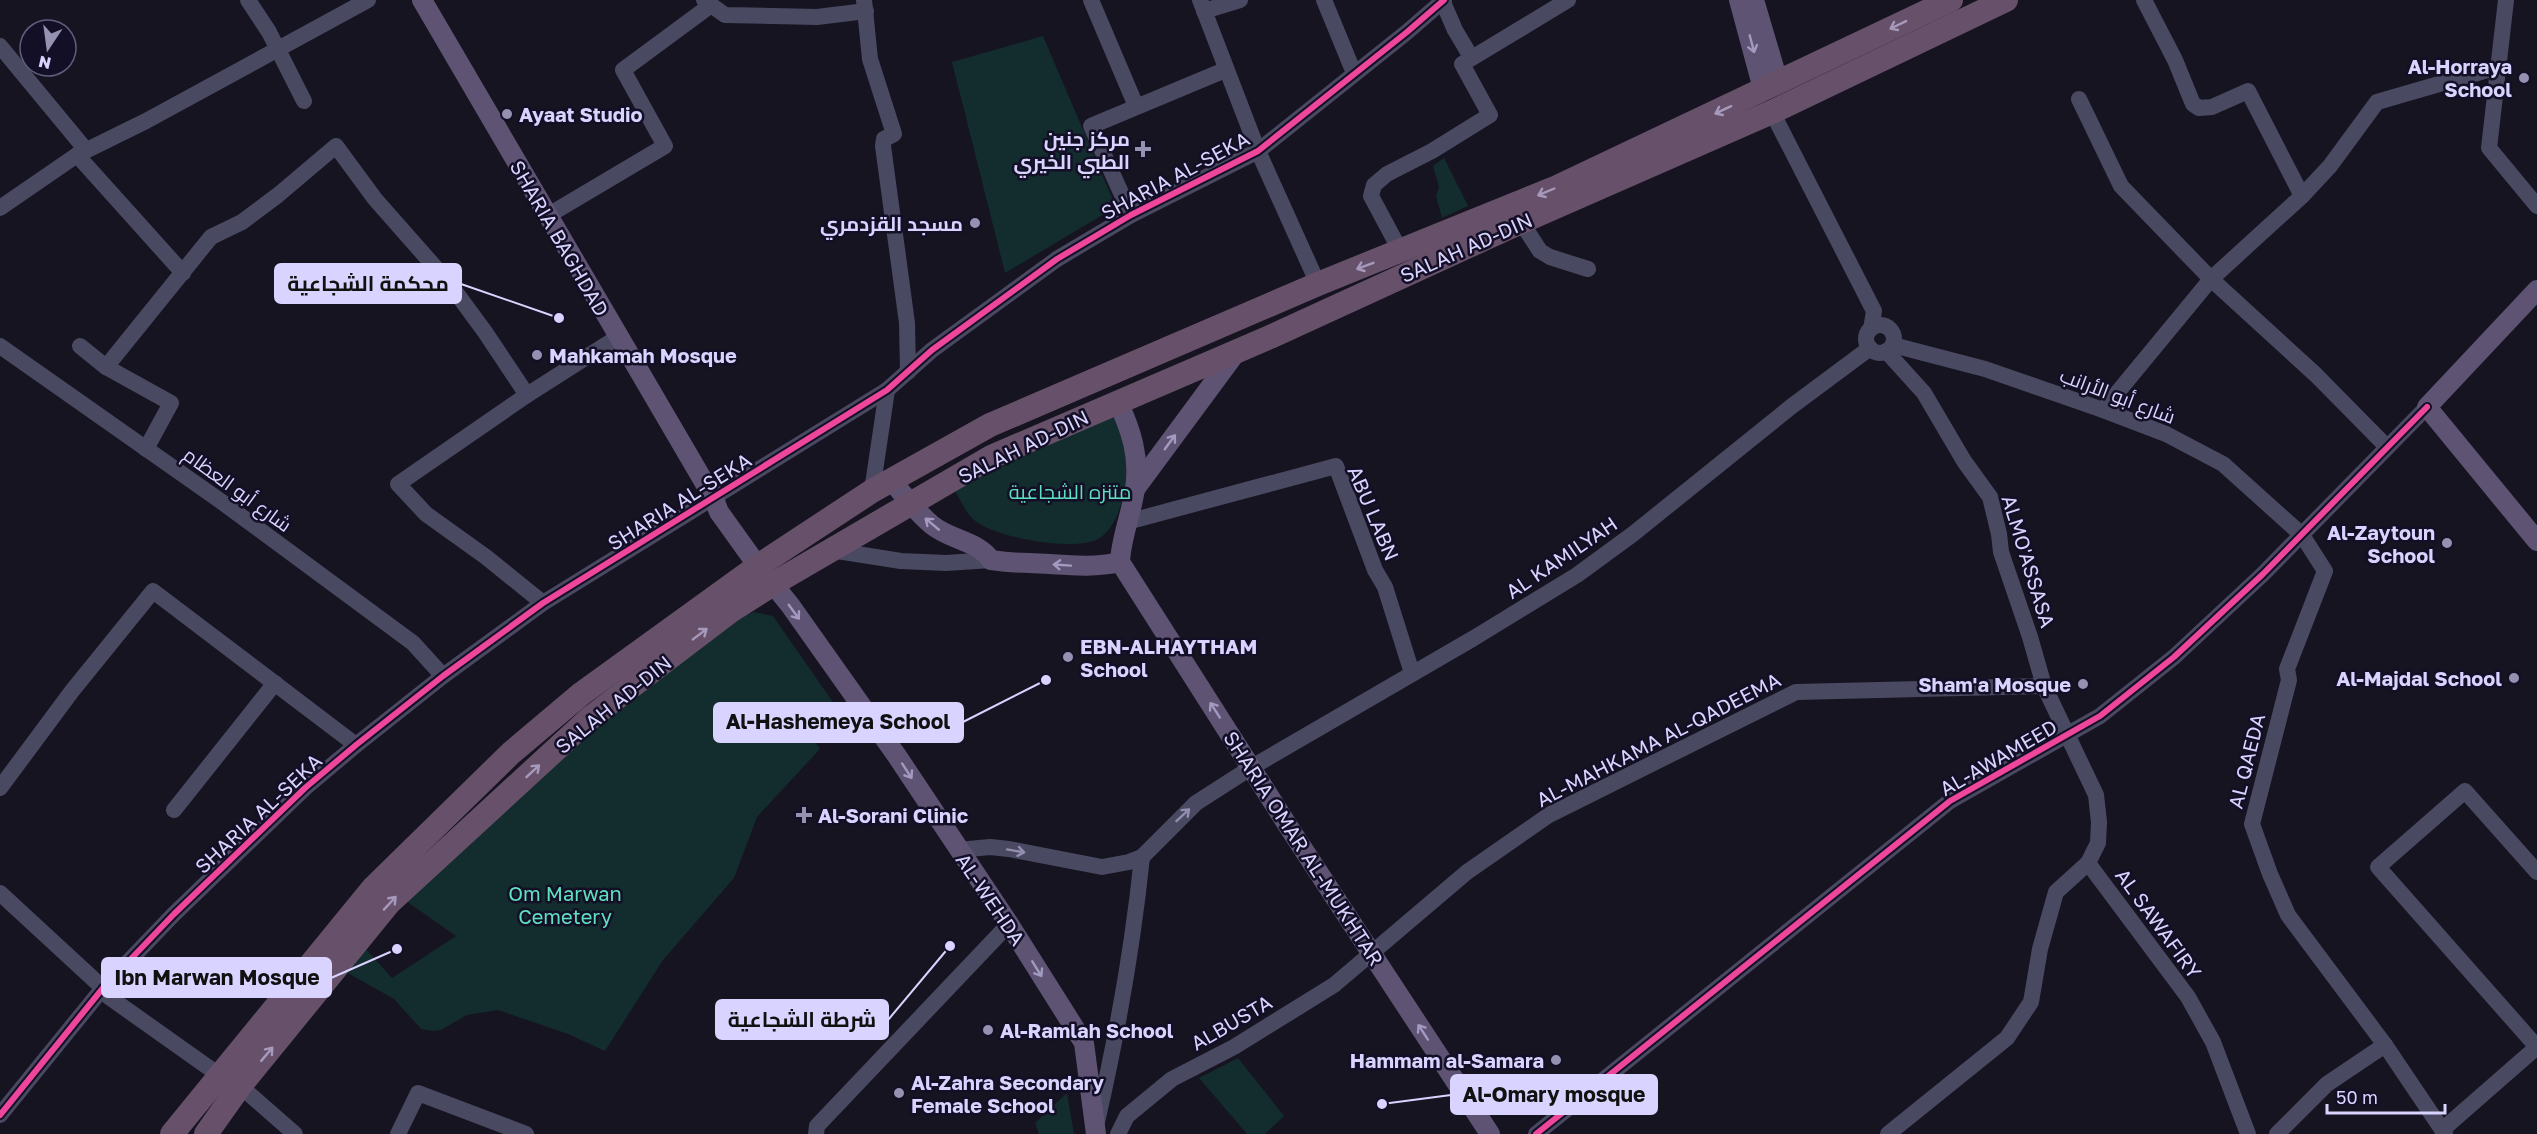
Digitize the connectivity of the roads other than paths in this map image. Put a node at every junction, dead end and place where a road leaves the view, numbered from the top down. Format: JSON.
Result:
{"nodes":[{"id":1,"x":248,"y":0,"type":"edge"},
{"id":2,"x":368,"y":0,"type":"edge"},
{"id":3,"x":422,"y":0,"type":"edge"},
{"id":4,"x":1091,"y":0,"type":"edge"},
{"id":5,"x":1240,"y":0,"type":"edge"},
{"id":6,"x":1324,"y":0,"type":"edge"},
{"id":7,"x":1443,"y":0,"type":"edge"},
{"id":8,"x":1568,"y":0,"type":"edge"},
{"id":9,"x":1739,"y":0,"type":"edge"},
{"id":10,"x":1754,"y":0,"type":"edge"},
{"id":11,"x":1951,"y":0,"type":"edge"},
{"id":12,"x":2006,"y":0,"type":"edge"},
{"id":13,"x":2144,"y":0,"type":"edge"},
{"id":14,"x":2506,"y":0,"type":"edge"},
{"id":15,"x":707,"y":3,"type":"edge"},
{"id":16,"x":865,"y":6,"type":"edge"},
{"id":17,"x":1202,"y":6,"type":"edge"},
{"id":18,"x":0,"y":46,"type":"edge"},
{"id":19,"x":277,"y":50,"type":"junction"},
{"id":20,"x":1471,"y":57,"type":"junction"},
{"id":21,"x":2498,"y":67,"type":"junction"},
{"id":22,"x":1225,"y":70,"type":"junction"},
{"id":23,"x":1354,"y":73,"type":"junction"},
{"id":24,"x":1771,"y":85,"type":"junction"},
{"id":25,"x":2079,"y":99,"type":"dead end"},
{"id":26,"x":304,"y":101,"type":"dead end"},
{"id":27,"x":1136,"y":106,"type":"junction"},
{"id":28,"x":1772,"y":112,"type":"junction"},
{"id":29,"x":1258,"y":151,"type":"junction"},
{"id":30,"x":81,"y":153,"type":"junction"},
{"id":31,"x":2302,"y":196,"type":"junction"},
{"id":32,"x":2537,"y":206,"type":"edge"},
{"id":33,"x":0,"y":208,"type":"edge"},
{"id":34,"x":1131,"y":215,"type":"junction"},
{"id":35,"x":547,"y":216,"type":"junction"},
{"id":36,"x":1521,"y":222,"type":"junction"},
{"id":37,"x":1401,"y":252,"type":"junction"},
{"id":38,"x":1588,"y":269,"type":"dead end"},
{"id":39,"x":183,"y":273,"type":"junction"},
{"id":40,"x":2211,"y":279,"type":"junction"},
{"id":41,"x":1318,"y":284,"type":"junction"},
{"id":42,"x":2537,"y":290,"type":"edge"},
{"id":43,"x":1871,"y":329,"type":"junction"},
{"id":44,"x":618,"y":337,"type":"junction"},
{"id":45,"x":0,"y":346,"type":"edge"},
{"id":46,"x":80,"y":346,"type":"dead end"},
{"id":47,"x":1883,"y":348,"type":"junction"},
{"id":48,"x":1237,"y":351,"type":"junction"},
{"id":49,"x":106,"y":367,"type":"junction"},
{"id":50,"x":908,"y":372,"type":"junction"},
{"id":51,"x":887,"y":390,"type":"junction"},
{"id":52,"x":527,"y":395,"type":"junction"},
{"id":53,"x":1118,"y":402,"type":"junction"},
{"id":54,"x":2427,"y":407,"type":"junction"},
{"id":55,"x":2103,"y":410,"type":"junction"},
{"id":56,"x":2386,"y":446,"type":"junction"},
{"id":57,"x":146,"y":449,"type":"junction"},
{"id":58,"x":882,"y":485,"type":"junction"},
{"id":59,"x":1135,"y":489,"type":"junction"},
{"id":60,"x":714,"y":499,"type":"junction"},
{"id":61,"x":911,"y":504,"type":"junction"},
{"id":62,"x":1127,"y":522,"type":"junction"},
{"id":63,"x":2302,"y":535,"type":"junction"},
{"id":64,"x":2537,"y":541,"type":"edge"},
{"id":65,"x":831,"y":550,"type":"junction"},
{"id":66,"x":992,"y":561,"type":"junction"},
{"id":67,"x":1120,"y":562,"type":"junction"},
{"id":68,"x":766,"y":575,"type":"junction"},
{"id":69,"x":543,"y":603,"type":"junction"},
{"id":70,"x":1412,"y":673,"type":"junction"},
{"id":71,"x":443,"y":676,"type":"junction"},
{"id":72,"x":275,"y":683,"type":"junction"},
{"id":73,"x":2044,"y":686,"type":"junction"},
{"id":74,"x":2068,"y":735,"type":"junction"},
{"id":75,"x":356,"y":745,"type":"junction"},
{"id":76,"x":1252,"y":767,"type":"junction"},
{"id":77,"x":0,"y":788,"type":"edge"},
{"id":78,"x":174,"y":810,"type":"dead end"},
{"id":79,"x":958,"y":850,"type":"junction"},
{"id":80,"x":1142,"y":857,"type":"junction"},
{"id":81,"x":2088,"y":863,"type":"junction"},
{"id":82,"x":2537,"y":872,"type":"edge"},
{"id":83,"x":0,"y":893,"type":"edge"},
{"id":84,"x":1009,"y":924,"type":"junction"},
{"id":85,"x":1372,"y":954,"type":"junction"},
{"id":86,"x":103,"y":988,"type":"junction"},
{"id":87,"x":2385,"y":1045,"type":"junction"},
{"id":88,"x":2537,"y":1047,"type":"edge"},
{"id":89,"x":229,"y":1081,"type":"junction"},
{"id":90,"x":0,"y":1115,"type":"edge"},
{"id":91,"x":1096,"y":1131,"type":"edge"},
{"id":92,"x":2443,"y":1132,"type":"edge"},
{"id":93,"x":172,"y":1134,"type":"edge"},
{"id":94,"x":206,"y":1134,"type":"edge"},
{"id":95,"x":295,"y":1134,"type":"edge"},
{"id":96,"x":398,"y":1134,"type":"edge"},
{"id":97,"x":526,"y":1134,"type":"edge"},
{"id":98,"x":816,"y":1134,"type":"edge"},
{"id":99,"x":1118,"y":1134,"type":"edge"},
{"id":100,"x":1490,"y":1134,"type":"edge"},
{"id":101,"x":1536,"y":1134,"type":"edge"},
{"id":102,"x":1888,"y":1134,"type":"edge"},
{"id":103,"x":2248,"y":1134,"type":"edge"},
{"id":104,"x":2277,"y":1134,"type":"edge"}],
"edges":[{"from":1,"to":19,"type":"street"},
{"from":2,"to":19,"type":"street"},
{"from":3,"to":35,"type":"main road","name":"SHARIA BAGHDAD"},
{"from":4,"to":27,"type":"street"},
{"from":5,"to":17,"type":"street"},
{"from":6,"to":23,"type":"street"},
{"from":7,"to":20,"type":"street"},
{"from":7,"to":23,"type":"street","name":"SHARIA AL-SEKA"},
{"from":8,"to":20,"type":"street"},
{"from":9,"to":24,"type":"main road","one_way":true},
{"from":10,"to":24,"type":"main road"},
{"from":11,"to":24,"type":"highway","name":"SALAH AD-DIN","one_way":true},
{"from":12,"to":28,"type":"highway","name":"SALAH AD-DIN"},
{"from":13,"to":31,"type":"street"},
{"from":14,"to":21,"type":"street"},
{"from":15,"to":16,"type":"street"},
{"from":15,"to":35,"type":"street"},
{"from":16,"to":50,"type":"street"},
{"from":17,"to":22,"type":"street"},
{"from":18,"to":30,"type":"street"},
{"from":19,"to":26,"type":"street"},
{"from":19,"to":30,"type":"street"},
{"from":20,"to":37,"type":"street"},
{"from":21,"to":31,"type":"street"},
{"from":21,"to":32,"type":"street"},
{"from":22,"to":27,"type":"street"},
{"from":22,"to":29,"type":"street"},
{"from":23,"to":29,"type":"street","name":"SHARIA AL-SEKA"},
{"from":24,"to":37,"type":"highway","name":"SALAH AD-DIN","one_way":true},
{"from":25,"to":40,"type":"street"},
{"from":27,"to":34,"type":"street"},
{"from":28,"to":36,"type":"highway","name":"SALAH AD-DIN"},
{"from":28,"to":43,"type":"street"},
{"from":29,"to":34,"type":"street","name":"SHARIA AL-SEKA"},
{"from":29,"to":41,"type":"street"},
{"from":30,"to":33,"type":"street"},
{"from":30,"to":39,"type":"street"},
{"from":31,"to":40,"type":"street"},
{"from":34,"to":50,"type":"street","name":"SHARIA AL-SEKA"},
{"from":35,"to":44,"type":"main road","name":"SHARIA BAGHDAD"},
{"from":36,"to":38,"type":"street"},
{"from":36,"to":48,"type":"highway","name":"SALAH AD-DIN"},
{"from":37,"to":41,"type":"highway","name":"SALAH AD-DIN","one_way":true},
{"from":39,"to":49,"type":"street"},
{"from":39,"to":52,"type":"street"},
{"from":40,"to":55,"type":"street"},
{"from":40,"to":56,"type":"street"},
{"from":41,"to":58,"type":"highway","name":"SALAH AD-DIN"},
{"from":42,"to":54,"type":"main road","name":"AL-AWAMEED"},
{"from":43,"to":47,"type":"street"},
{"from":43,"to":47,"type":"street","name":"ALMO'ASSASA"},
{"from":44,"to":52,"type":"street"},
{"from":44,"to":60,"type":"main road","name":"SHARIA BAGHDAD"},
{"from":45,"to":57,"type":"street","name":"شارع أبو العظام"},
{"from":46,"to":49,"type":"street"},
{"from":47,"to":55,"type":"street","name":"شارع أبو الأرانب"},
{"from":47,"to":70,"type":"street","name":"AL KAMILYAH"},
{"from":47,"to":73,"type":"street","name":"ALMO'ASSASA"},
{"from":48,"to":53,"type":"highway","name":"SALAH AD-DIN"},
{"from":59,"to":48,"type":"main road","one_way":true},
{"from":49,"to":57,"type":"street"},
{"from":50,"to":51,"type":"street","name":"SHARIA AL-SEKA"},
{"from":51,"to":58,"type":"street"},
{"from":51,"to":60,"type":"street","name":"SHARIA AL-SEKA"},
{"from":52,"to":69,"type":"street"},
{"from":53,"to":59,"type":"main road"},
{"from":53,"to":61,"type":"highway","name":"SALAH AD-DIN"},
{"from":54,"to":56,"type":"street","name":"AL-AWAMEED"},
{"from":54,"to":64,"type":"main road"},
{"from":55,"to":63,"type":"street","name":"شارع أبو الأرانب"},
{"from":56,"to":63,"type":"street","name":"AL-AWAMEED"},
{"from":57,"to":71,"type":"street","name":"شارع أبو العظام"},
{"from":58,"to":61,"type":"main road"},
{"from":58,"to":68,"type":"highway","name":"SALAH AD-DIN"},
{"from":59,"to":62,"type":"main road"},
{"from":60,"to":68,"type":"main road","name":"SHARIA BAGHDAD"},
{"from":60,"to":69,"type":"street","name":"SHARIA AL-SEKA"},
{"from":61,"to":65,"type":"highway","name":"SALAH AD-DIN"},
{"from":66,"to":61,"type":"main road","one_way":true},
{"from":62,"to":67,"type":"main road"},
{"from":62,"to":70,"type":"street","name":"ABU LABN"},
{"from":63,"to":74,"type":"street","name":"AL-AWAMEED"},
{"from":63,"to":87,"type":"street","name":"AL QAEDA"},
{"from":65,"to":66,"type":"street"},
{"from":65,"to":68,"type":"highway","name":"SALAH AD-DIN"},
{"from":67,"to":66,"type":"main road","one_way":true},
{"from":76,"to":67,"type":"main road","name":"SHARIA OMAR AL-MUKHTAR","one_way":true},
{"from":68,"to":79,"type":"main road","name":"AL-WEHDA","one_way":true},
{"from":68,"to":89,"type":"highway","name":"SALAH AD-DIN"},
{"from":69,"to":71,"type":"street","name":"SHARIA AL-SEKA"},
{"from":70,"to":76,"type":"street","name":"AL KAMILYAH"},
{"from":71,"to":75,"type":"street","name":"SHARIA AL-SEKA"},
{"from":72,"to":75,"type":"street"},
{"from":72,"to":77,"type":"street"},
{"from":72,"to":78,"type":"street"},
{"from":73,"to":74,"type":"street","name":"ALMO'ASSASA"},
{"from":73,"to":85,"type":"street","name":"AL-MAHKAMA AL-QADEEMA"},
{"from":74,"to":81,"type":"street","name":"AL SAWAFIRY"},
{"from":74,"to":101,"type":"street","name":"AL-AWAMEED"},
{"from":75,"to":86,"type":"street","name":"SHARIA AL-SEKA"},
{"from":80,"to":76,"type":"street","name":"AL KAMILYAH","one_way":true},
{"from":76,"to":85,"type":"main road","name":"SHARIA OMAR AL-MUKHTAR"},
{"from":79,"to":80,"type":"street","one_way":true},
{"from":79,"to":84,"type":"main road","name":"AL-WEHDA"},
{"from":80,"to":91,"type":"street"},
{"from":81,"to":102,"type":"street"},
{"from":81,"to":103,"type":"street","name":"AL SAWAFIRY"},
{"from":82,"to":88,"type":"street"},
{"from":83,"to":86,"type":"street"},
{"from":84,"to":91,"type":"main road","name":"AL-WEHDA","one_way":true},
{"from":84,"to":98,"type":"street"},
{"from":85,"to":99,"type":"street","name":"ALBUSTA"},
{"from":100,"to":85,"type":"main road","name":"SHARIA OMAR AL-MUKHTAR","one_way":true},
{"from":86,"to":89,"type":"street"},
{"from":86,"to":90,"type":"street","name":"SHARIA AL-SEKA"},
{"from":87,"to":92,"type":"street","name":"AL QAEDA"},
{"from":87,"to":104,"type":"street"},
{"from":88,"to":92,"type":"street"},
{"from":89,"to":93,"type":"highway","name":"SALAH AD-DIN"},
{"from":89,"to":94,"type":"highway","name":"SALAH AD-DIN"},
{"from":89,"to":95,"type":"street"},
{"from":96,"to":97,"type":"street"}]}
